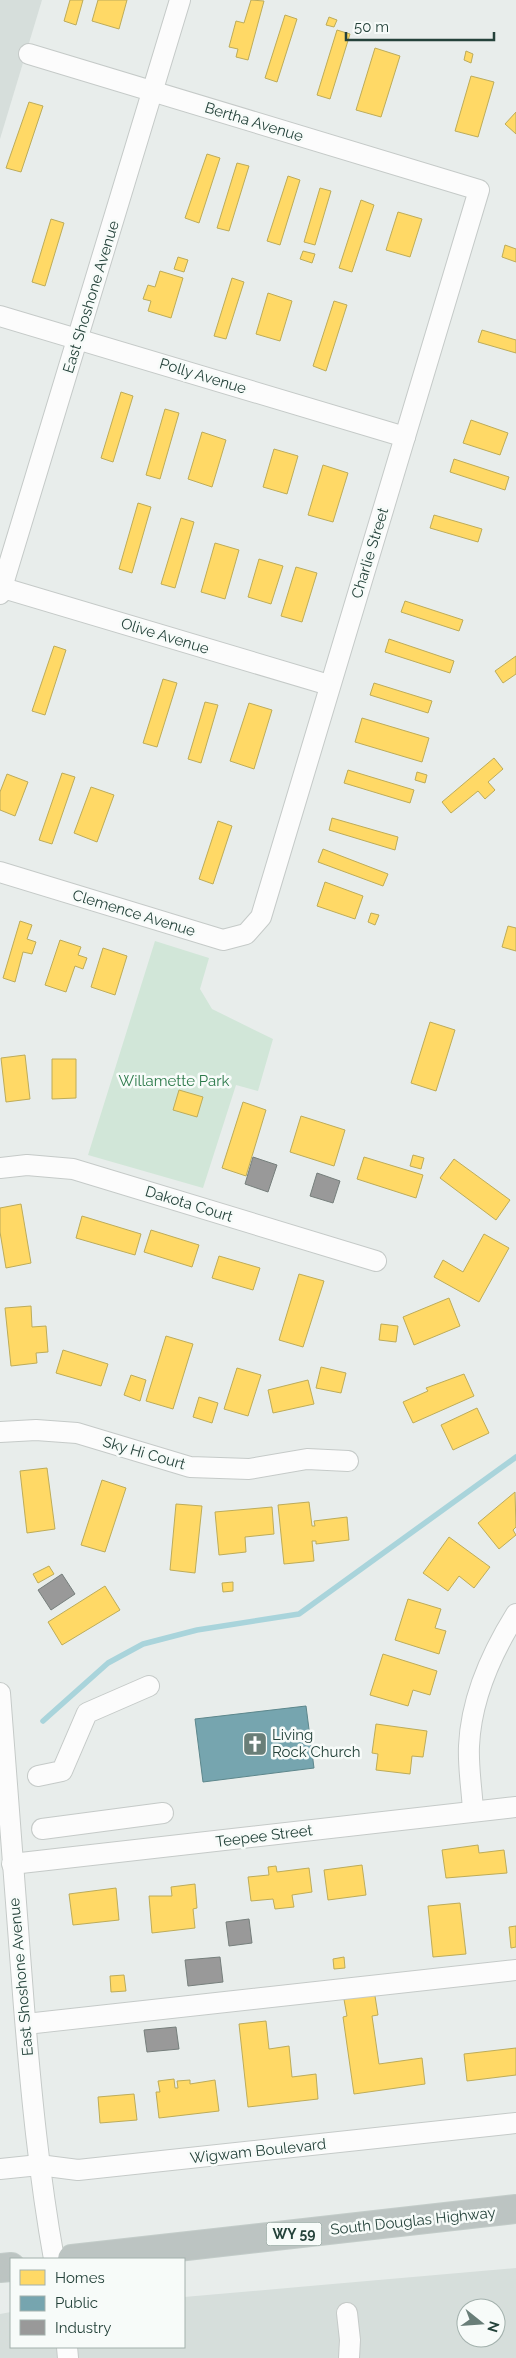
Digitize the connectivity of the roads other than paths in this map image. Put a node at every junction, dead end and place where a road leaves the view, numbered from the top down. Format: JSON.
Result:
{"nodes":[{"id":1,"x":180,"y":0,"type":"edge"},
{"id":2,"x":29,"y":54,"type":"dead end"},
{"id":3,"x":153,"y":92,"type":"junction"},
{"id":4,"x":478,"y":190,"type":"joint"},
{"id":5,"x":0,"y":316,"type":"edge"},
{"id":6,"x":78,"y":339,"type":"junction"},
{"id":7,"x":406,"y":437,"type":"junction"},
{"id":8,"x":1,"y":590,"type":"edge"},
{"id":9,"x":329,"y":686,"type":"junction"},
{"id":10,"x":0,"y":872,"type":"edge"},
{"id":11,"x":260,"y":916,"type":"joint"},
{"id":12,"x":0,"y":1168,"type":"edge"},
{"id":13,"x":376,"y":1261,"type":"dead end"},
{"id":14,"x":0,"y":1432,"type":"edge"},
{"id":15,"x":348,"y":1461,"type":"dead end"},
{"id":16,"x":516,"y":1614,"type":"edge"},
{"id":17,"x":150,"y":1686,"type":"dead end"},
{"id":18,"x":0,"y":1692,"type":"edge"},
{"id":19,"x":38,"y":1776,"type":"dead end"},
{"id":20,"x":516,"y":1807,"type":"edge"},
{"id":21,"x":473,"y":1811,"type":"junction"},
{"id":22,"x":163,"y":1813,"type":"dead end"},
{"id":23,"x":42,"y":1829,"type":"dead end"},
{"id":24,"x":12,"y":1864,"type":"junction"},
{"id":25,"x":516,"y":1970,"type":"edge"},
{"id":26,"x":26,"y":2024,"type":"junction"},
{"id":27,"x":516,"y":2123,"type":"edge"},
{"id":28,"x":39,"y":2165,"type":"junction"},
{"id":29,"x":0,"y":2169,"type":"edge"},
{"id":30,"x":516,"y":2209,"type":"edge"},
{"id":31,"x":54,"y":2258,"type":"edge"},
{"id":32,"x":81,"y":2258,"type":"edge"},
{"id":33,"x":347,"y":2313,"type":"dead end"},
{"id":34,"x":349,"y":2358,"type":"edge"}],
"edges":[{"from":1,"to":3,"type":"street","name":"East Shoshone Avenue"},
{"from":2,"to":3,"type":"street","name":"Bertha Avenue"},
{"from":3,"to":4,"type":"street","name":"Bertha Avenue"},
{"from":3,"to":6,"type":"street","name":"East Shoshone Avenue"},
{"from":4,"to":7,"type":"street","name":"Charlie Street"},
{"from":5,"to":6,"type":"street","name":"Polly Avenue"},
{"from":6,"to":7,"type":"street","name":"Polly Avenue"},
{"from":6,"to":8,"type":"street","name":"East Shoshone Avenue"},
{"from":7,"to":9,"type":"street","name":"Charlie Street"},
{"from":8,"to":9,"type":"street","name":"Olive Avenue"},
{"from":9,"to":11,"type":"street","name":"Charlie Street"},
{"from":10,"to":11,"type":"street","name":"Clemence Avenue"},
{"from":12,"to":13,"type":"street","name":"Dakota Court"},
{"from":14,"to":15,"type":"street","name":"Sky Hi Court"},
{"from":16,"to":21,"type":"street"},
{"from":17,"to":19,"type":"street"},
{"from":18,"to":24,"type":"street","name":"East Shoshone Avenue"},
{"from":20,"to":21,"type":"street","name":"Teepee Street"},
{"from":21,"to":24,"type":"street","name":"Teepee Street"},
{"from":22,"to":23,"type":"street"},
{"from":24,"to":26,"type":"street","name":"East Shoshone Avenue"},
{"from":25,"to":26,"type":"street"},
{"from":26,"to":28,"type":"street","name":"East Shoshone Avenue"},
{"from":27,"to":28,"type":"street","name":"Wigwam Boulevard"},
{"from":28,"to":29,"type":"street","name":"Wigwam Boulevard"},
{"from":28,"to":31,"type":"street","name":"East Shoshone Avenue"},
{"from":30,"to":32,"type":"highway","name":"South Douglas Highway","number":"WY 59"},
{"from":33,"to":34,"type":"street"}]}
